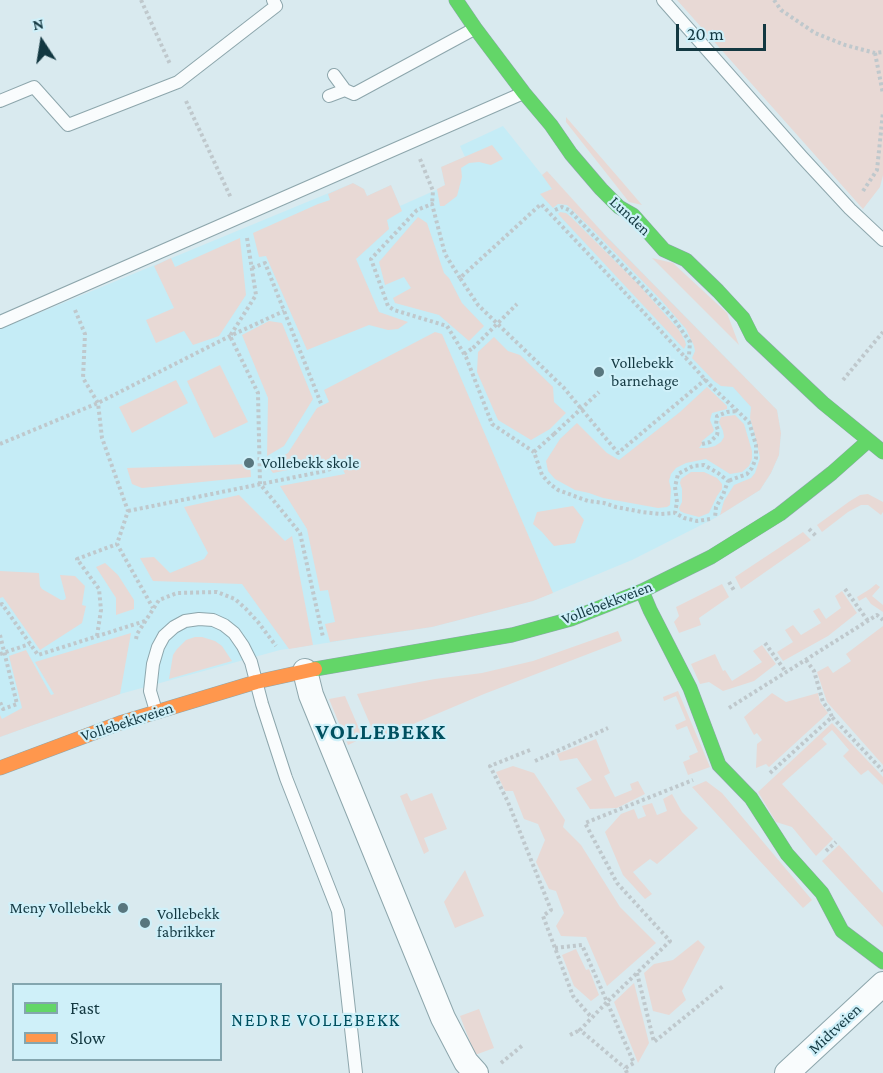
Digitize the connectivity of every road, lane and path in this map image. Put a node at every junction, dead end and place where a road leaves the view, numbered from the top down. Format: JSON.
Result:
{"nodes":[{"id":1,"x":141,"y":0,"type":"edge"},
{"id":2,"x":273,"y":0,"type":"edge"},
{"id":3,"x":456,"y":0,"type":"edge"},
{"id":4,"x":663,"y":0,"type":"edge"},
{"id":5,"x":774,"y":0,"type":"edge"},
{"id":6,"x":475,"y":28,"type":"junction"},
{"id":7,"x":883,"y":52,"type":"edge"},
{"id":8,"x":875,"y":53,"type":"junction"},
{"id":9,"x":334,"y":75,"type":"dead end"},
{"id":10,"x":178,"y":82,"type":"junction"},
{"id":11,"x":345,"y":90,"type":"junction"},
{"id":12,"x":524,"y":93,"type":"junction"},
{"id":13,"x":883,"y":94,"type":"edge"},
{"id":14,"x":330,"y":96,"type":"dead end"},
{"id":15,"x":0,"y":101,"type":"edge"},
{"id":16,"x":883,"y":112,"type":"edge"},
{"id":17,"x":419,"y":157,"type":"dead end"},
{"id":18,"x":432,"y":204,"type":"junction"},
{"id":19,"x":850,"y":209,"type":"junction"},
{"id":20,"x":555,"y":210,"type":"dead end"},
{"id":21,"x":240,"y":217,"type":"junction"},
{"id":22,"x":883,"y":240,"type":"edge"},
{"id":23,"x":252,"y":268,"type":"junction"},
{"id":24,"x":460,"y":278,"type":"junction"},
{"id":25,"x":67,"y":292,"type":"junction"},
{"id":26,"x":518,"y":304,"type":"dead end"},
{"id":27,"x":284,"y":311,"type":"junction"},
{"id":28,"x":0,"y":322,"type":"edge"},
{"id":29,"x":883,"y":333,"type":"edge"},
{"id":30,"x":230,"y":336,"type":"junction"},
{"id":31,"x":464,"y":354,"type":"junction"},
{"id":32,"x":686,"y":358,"type":"junction"},
{"id":33,"x":706,"y":380,"type":"junction"},
{"id":34,"x":840,"y":383,"type":"dead end"},
{"id":35,"x":599,"y":392,"type":"dead end"},
{"id":36,"x":98,"y":403,"type":"junction"},
{"id":37,"x":322,"y":406,"type":"dead end"},
{"id":38,"x":738,"y":411,"type":"junction"},
{"id":39,"x":868,"y":441,"type":"junction"},
{"id":40,"x":0,"y":444,"type":"edge"},
{"id":41,"x":702,"y":444,"type":"dead end"},
{"id":42,"x":534,"y":452,"type":"junction"},
{"id":43,"x":883,"y":452,"type":"edge"},
{"id":44,"x":341,"y":465,"type":"dead end"},
{"id":45,"x":728,"y":481,"type":"junction"},
{"id":46,"x":260,"y":484,"type":"junction"},
{"id":47,"x":128,"y":511,"type":"junction"},
{"id":48,"x":675,"y":513,"type":"junction"},
{"id":49,"x":715,"y":518,"type":"junction"},
{"id":50,"x":720,"y":527,"type":"dead end"},
{"id":51,"x":117,"y":544,"type":"junction"},
{"id":52,"x":845,"y":589,"type":"dead end"},
{"id":53,"x":642,"y":591,"type":"junction"},
{"id":54,"x":0,"y":605,"type":"edge"},
{"id":55,"x":153,"y":608,"type":"dead end"},
{"id":56,"x":883,"y":620,"type":"edge"},
{"id":57,"x":146,"y":621,"type":"dead end"},
{"id":58,"x":868,"y":621,"type":"junction"},
{"id":59,"x":0,"y":635,"type":"edge"},
{"id":60,"x":97,"y":636,"type":"junction"},
{"id":61,"x":323,"y":638,"type":"dead end"},
{"id":62,"x":765,"y":643,"type":"dead end"},
{"id":63,"x":30,"y":644,"type":"junction"},
{"id":64,"x":2,"y":653,"type":"edge"},
{"id":65,"x":806,"y":660,"type":"junction"},
{"id":66,"x":305,"y":672,"type":"junction"},
{"id":67,"x":786,"y":672,"type":"junction"},
{"id":68,"x":256,"y":682,"type":"junction"},
{"id":69,"x":0,"y":702,"type":"edge"},
{"id":70,"x":156,"y":712,"type":"junction"},
{"id":71,"x":832,"y":717,"type":"junction"},
{"id":72,"x":704,"y":723,"type":"junction"},
{"id":73,"x":608,"y":728,"type":"dead end"},
{"id":74,"x":530,"y":750,"type":"dead end"},
{"id":75,"x":536,"y":761,"type":"dead end"},
{"id":76,"x":0,"y":768,"type":"edge"},
{"id":77,"x":883,"y":771,"type":"edge"},
{"id":78,"x":693,"y":780,"type":"dead end"},
{"id":79,"x":747,"y":794,"type":"junction"},
{"id":80,"x":555,"y":948,"type":"junction"},
{"id":81,"x":883,"y":962,"type":"edge"},
{"id":82,"x":637,"y":972,"type":"junction"},
{"id":83,"x":883,"y":984,"type":"edge"},
{"id":84,"x":723,"y":986,"type":"dead end"},
{"id":85,"x":608,"y":1002,"type":"junction"},
{"id":86,"x":592,"y":1018,"type":"junction"},
{"id":87,"x":580,"y":1030,"type":"junction"},
{"id":88,"x":570,"y":1035,"type":"dead end"},
{"id":89,"x":523,"y":1045,"type":"dead end"},
{"id":90,"x":625,"y":1068,"type":"junction"},
{"id":91,"x":487,"y":1069,"type":"edge"},
{"id":92,"x":356,"y":1073,"type":"edge"},
{"id":93,"x":627,"y":1073,"type":"edge"},
{"id":94,"x":787,"y":1073,"type":"edge"}],
"edges":[{"from":1,"to":10,"type":"path"},
{"from":2,"to":10,"type":"lane"},
{"from":3,"to":6,"type":"street","name":"Lunden"},
{"from":4,"to":19,"type":"lane"},
{"from":5,"to":8,"type":"path"},
{"from":6,"to":11,"type":"lane"},
{"from":6,"to":12,"type":"street","name":"Lunden"},
{"from":7,"to":8,"type":"path"},
{"from":8,"to":13,"type":"path"},
{"from":9,"to":11,"type":"lane"},
{"from":10,"to":15,"type":"lane"},
{"from":10,"to":21,"type":"path"},
{"from":11,"to":14,"type":"lane"},
{"from":12,"to":21,"type":"lane"},
{"from":12,"to":39,"type":"street","name":"Lunden"},
{"from":16,"to":19,"type":"path"},
{"from":17,"to":18,"type":"path"},
{"from":18,"to":24,"type":"path"},
{"from":18,"to":31,"type":"path"},
{"from":19,"to":22,"type":"lane"},
{"from":20,"to":32,"type":"path"},
{"from":21,"to":23,"type":"path"},
{"from":21,"to":25,"type":"lane"},
{"from":23,"to":27,"type":"path"},
{"from":23,"to":30,"type":"path"},
{"from":24,"to":32,"type":"path"},
{"from":24,"to":33,"type":"path"},
{"from":25,"to":28,"type":"lane"},
{"from":25,"to":36,"type":"path"},
{"from":26,"to":31,"type":"path","bridge":true},
{"from":27,"to":30,"type":"path"},
{"from":27,"to":37,"type":"path"},
{"from":29,"to":34,"type":"path"},
{"from":30,"to":36,"type":"path"},
{"from":30,"to":46,"type":"path"},
{"from":31,"to":42,"type":"path"},
{"from":32,"to":33,"type":"path"},
{"from":33,"to":38,"type":"path"},
{"from":35,"to":42,"type":"path","bridge":true},
{"from":36,"to":40,"type":"path"},
{"from":36,"to":47,"type":"path"},
{"from":38,"to":41,"type":"path"},
{"from":38,"to":45,"type":"path"},
{"from":39,"to":43,"type":"street","name":"Lunden"},
{"from":39,"to":53,"type":"street","name":"Vollebekkveien"},
{"from":42,"to":48,"type":"path"},
{"from":44,"to":46,"type":"path"},
{"from":45,"to":48,"type":"path"},
{"from":45,"to":49,"type":"path"},
{"from":46,"to":47,"type":"path"},
{"from":46,"to":61,"type":"path"},
{"from":47,"to":51,"type":"path"},
{"from":48,"to":49,"type":"path"},
{"from":49,"to":50,"type":"path"},
{"from":51,"to":55,"type":"path"},
{"from":51,"to":60,"type":"path"},
{"from":52,"to":58,"type":"path"},
{"from":53,"to":66,"type":"street","name":"Vollebekkveien"},
{"from":53,"to":72,"type":"street"},
{"from":54,"to":63,"type":"path"},
{"from":56,"to":58,"type":"path"},
{"from":57,"to":60,"type":"path"},
{"from":58,"to":65,"type":"path"},
{"from":59,"to":64,"type":"path"},
{"from":60,"to":63,"type":"path"},
{"from":62,"to":67,"type":"path"},
{"from":63,"to":64,"type":"path"},
{"from":64,"to":69,"type":"path"},
{"from":65,"to":67,"type":"path"},
{"from":65,"to":71,"type":"path"},
{"from":66,"to":68,"type":"street","name":"Vollebekkveien"},
{"from":66,"to":91,"type":"street"},
{"from":67,"to":72,"type":"path"},
{"from":68,"to":70,"type":"street","name":"Vollebekkveien"},
{"from":68,"to":70,"type":"lane"},
{"from":68,"to":92,"type":"lane"},
{"from":70,"to":76,"type":"street","name":"Vollebekkveien"},
{"from":71,"to":77,"type":"path"},
{"from":71,"to":79,"type":"path"},
{"from":72,"to":79,"type":"street"},
{"from":73,"to":75,"type":"path"},
{"from":74,"to":80,"type":"path"},
{"from":78,"to":82,"type":"path"},
{"from":79,"to":81,"type":"street"},
{"from":80,"to":85,"type":"path"},
{"from":80,"to":86,"type":"path"},
{"from":82,"to":84,"type":"path"},
{"from":82,"to":85,"type":"path"},
{"from":83,"to":94,"type":"street","name":"Midtveien"},
{"from":85,"to":86,"type":"path"},
{"from":85,"to":90,"type":"path"},
{"from":86,"to":87,"type":"path"},
{"from":87,"to":88,"type":"path"},
{"from":87,"to":90,"type":"path"},
{"from":89,"to":91,"type":"path"},
{"from":90,"to":93,"type":"path"}]}
